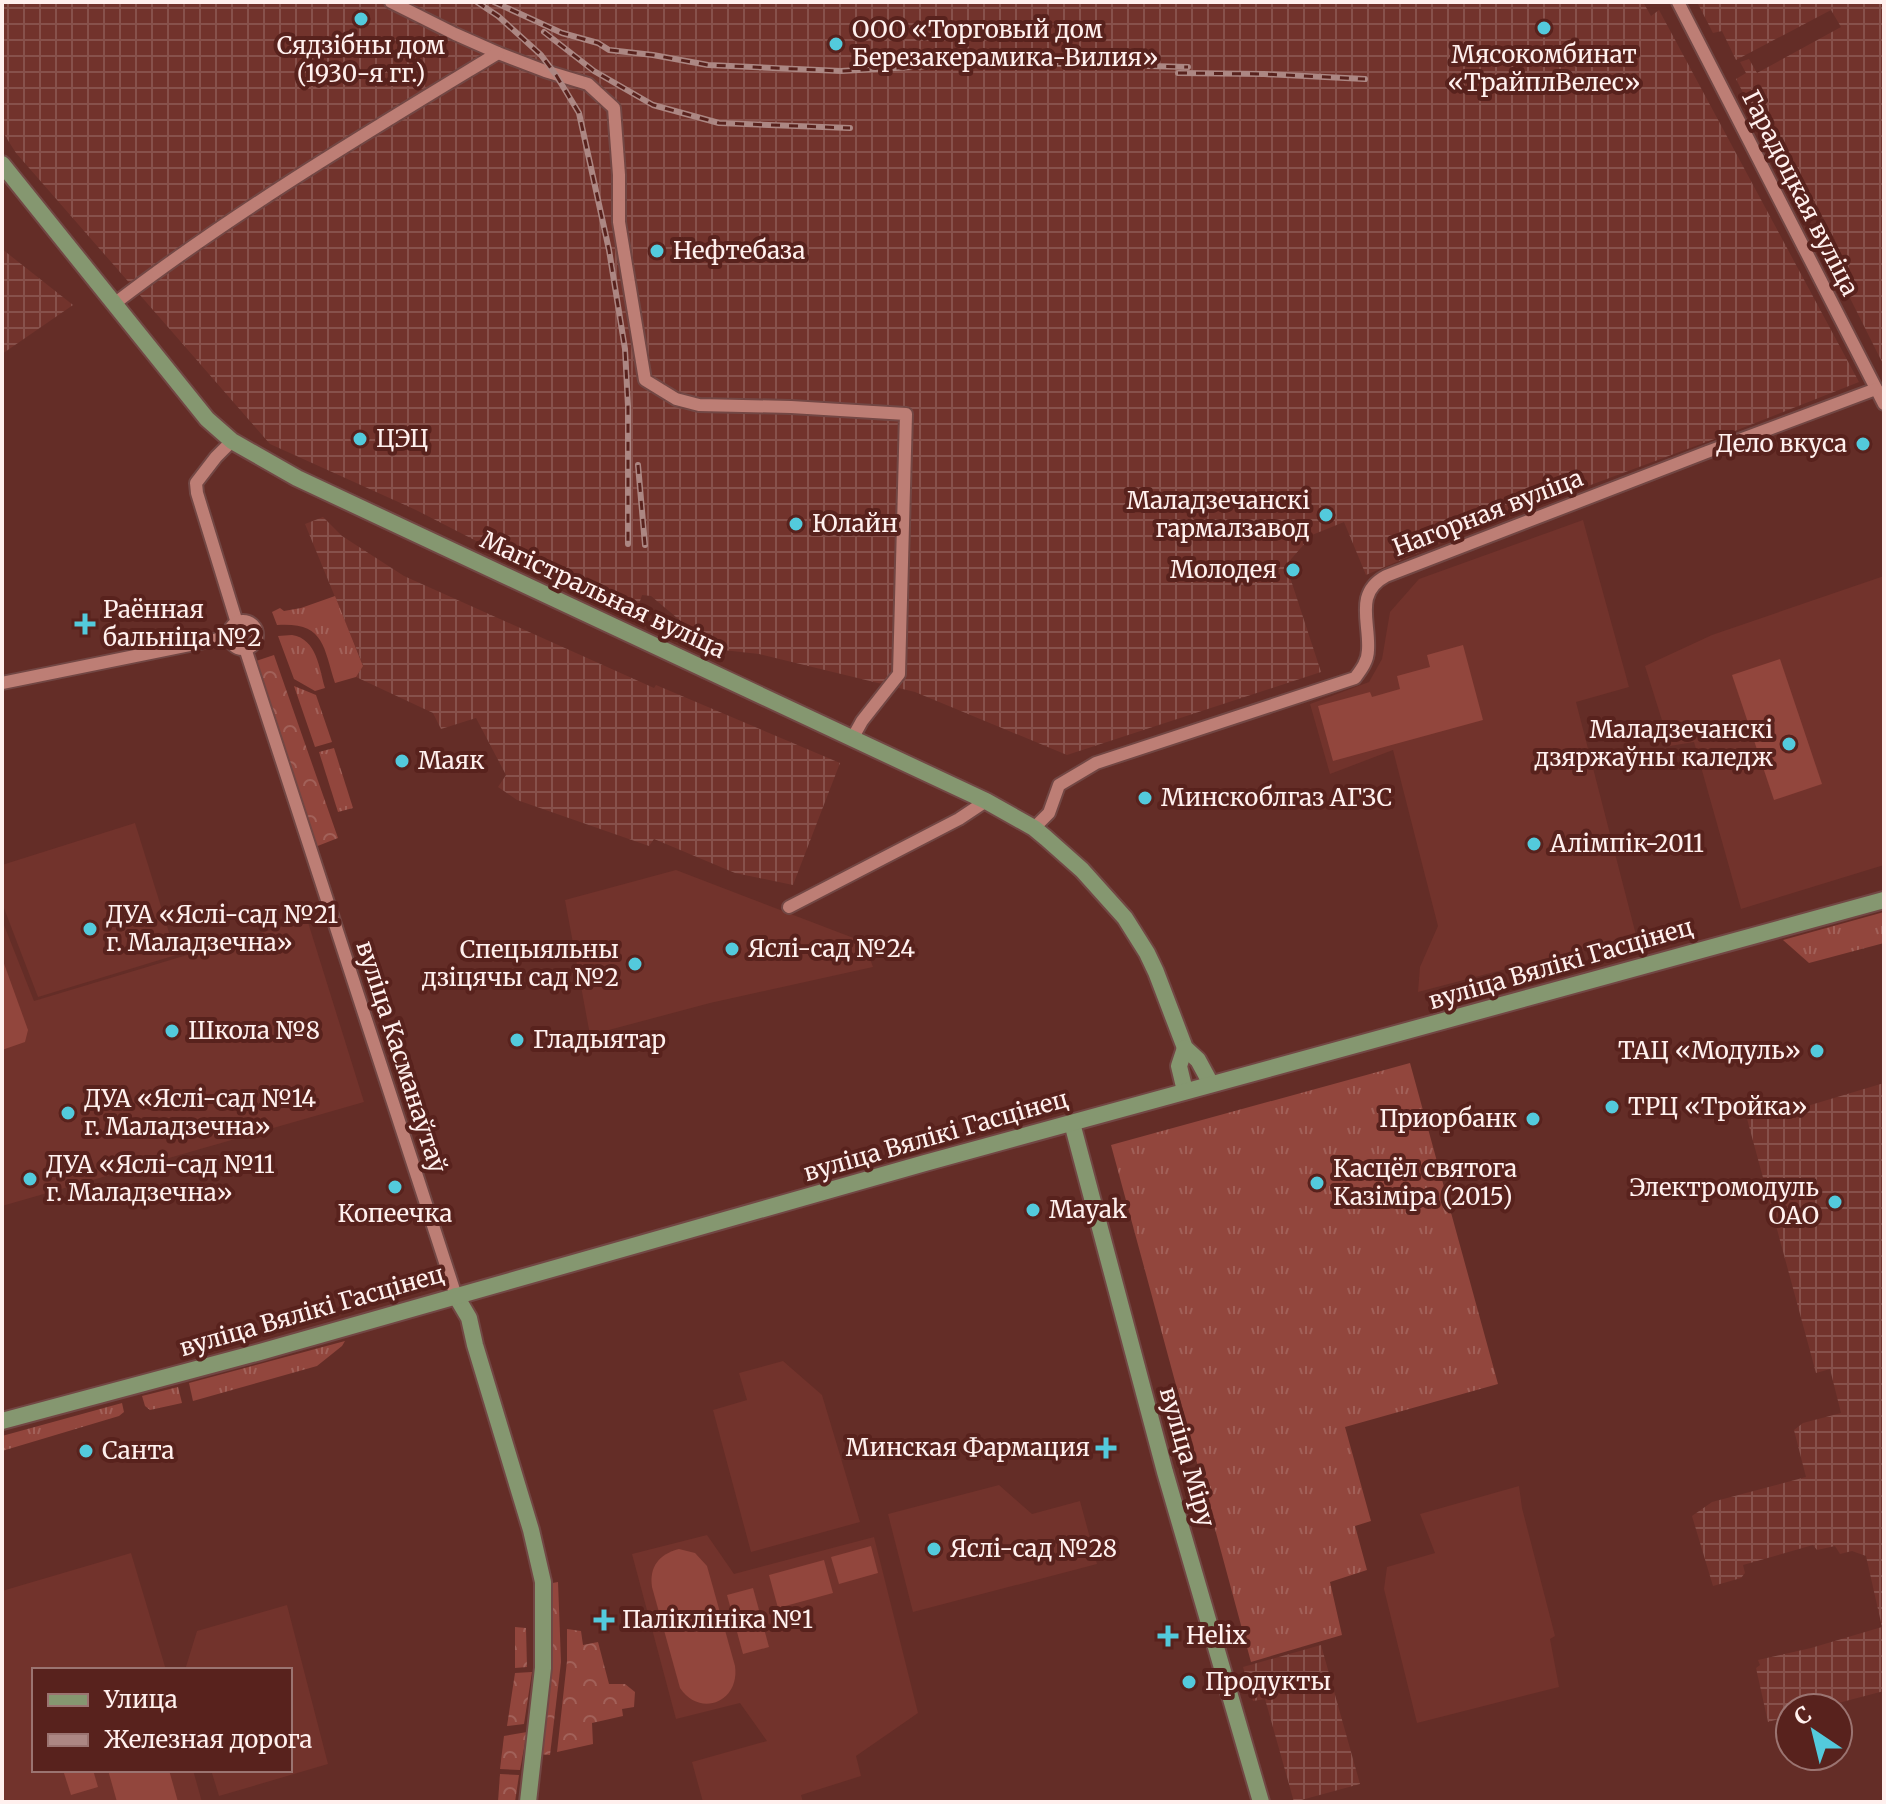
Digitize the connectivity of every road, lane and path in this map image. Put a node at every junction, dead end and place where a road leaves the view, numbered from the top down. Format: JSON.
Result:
{"nodes":[{"id":1,"x":391,"y":2,"type":"edge"},
{"id":2,"x":1678,"y":2,"type":"edge"},
{"id":3,"x":498,"y":53,"type":"junction"},
{"id":4,"x":5,"y":173,"type":"edge"},
{"id":5,"x":114,"y":304,"type":"junction"},
{"id":6,"x":1876,"y":389,"type":"junction"},
{"id":7,"x":1884,"y":404,"type":"edge"},
{"id":8,"x":232,"y":441,"type":"junction"},
{"id":9,"x":237,"y":623,"type":"junction"},
{"id":10,"x":229,"y":637,"type":"junction"},
{"id":11,"x":245,"y":648,"type":"junction"},
{"id":12,"x":2,"y":683,"type":"edge"},
{"id":13,"x":852,"y":739,"type":"junction"},
{"id":14,"x":986,"y":801,"type":"junction"},
{"id":15,"x":1034,"y":828,"type":"junction"},
{"id":16,"x":1884,"y":900,"type":"edge"},
{"id":17,"x":789,"y":907,"type":"dead end"},
{"id":18,"x":1185,"y":1048,"type":"junction"},
{"id":19,"x":1211,"y":1084,"type":"junction"},
{"id":20,"x":1185,"y":1091,"type":"junction"},
{"id":21,"x":1072,"y":1123,"type":"junction"},
{"id":22,"x":456,"y":1296,"type":"junction"},
{"id":23,"x":2,"y":1421,"type":"edge"},
{"id":24,"x":528,"y":1802,"type":"edge"},
{"id":25,"x":1261,"y":1802,"type":"edge"}],
"edges":[{"from":1,"to":3,"type":"street"},
{"from":2,"to":6,"type":"street","name":"Гарадоцкая вуліца"},
{"from":3,"to":5,"type":"street"},
{"from":3,"to":13,"type":"street"},
{"from":4,"to":5,"type":"main road","name":"Магістральная вуліца"},
{"from":5,"to":8,"type":"main road","name":"Магістральная вуліца"},
{"from":6,"to":7,"type":"street","name":"Гарадоцкая вуліца"},
{"from":6,"to":15,"type":"street","name":"Нагорная вуліца"},
{"from":8,"to":9,"type":"street"},
{"from":8,"to":13,"type":"main road","name":"Магістральная вуліца"},
{"from":9,"to":10,"type":"street"},
{"from":9,"to":11,"type":"street"},
{"from":10,"to":11,"type":"street"},
{"from":10,"to":12,"type":"street"},
{"from":11,"to":22,"type":"street","name":"вуліца Касманаўтаў"},
{"from":13,"to":14,"type":"main road","name":"Магістральная вуліца"},
{"from":14,"to":15,"type":"main road","name":"Магістральная вуліца"},
{"from":14,"to":17,"type":"street"},
{"from":15,"to":18,"type":"main road","name":"Магістральная вуліца"},
{"from":16,"to":19,"type":"main road","name":"вуліца Вялікі Гасцінец"},
{"from":18,"to":19,"type":"main road"},
{"from":18,"to":20,"type":"main road"},
{"from":19,"to":20,"type":"main road","name":"вуліца Вялікі Гасцінец"},
{"from":20,"to":21,"type":"main road","name":"вуліца Вялікі Гасцінец"},
{"from":21,"to":22,"type":"main road","name":"вуліца Вялікі Гасцінец"},
{"from":21,"to":25,"type":"main road","name":"вуліца Міру"},
{"from":22,"to":23,"type":"main road","name":"вуліца Вялікі Гасцінец"},
{"from":22,"to":24,"type":"main road"}]}
